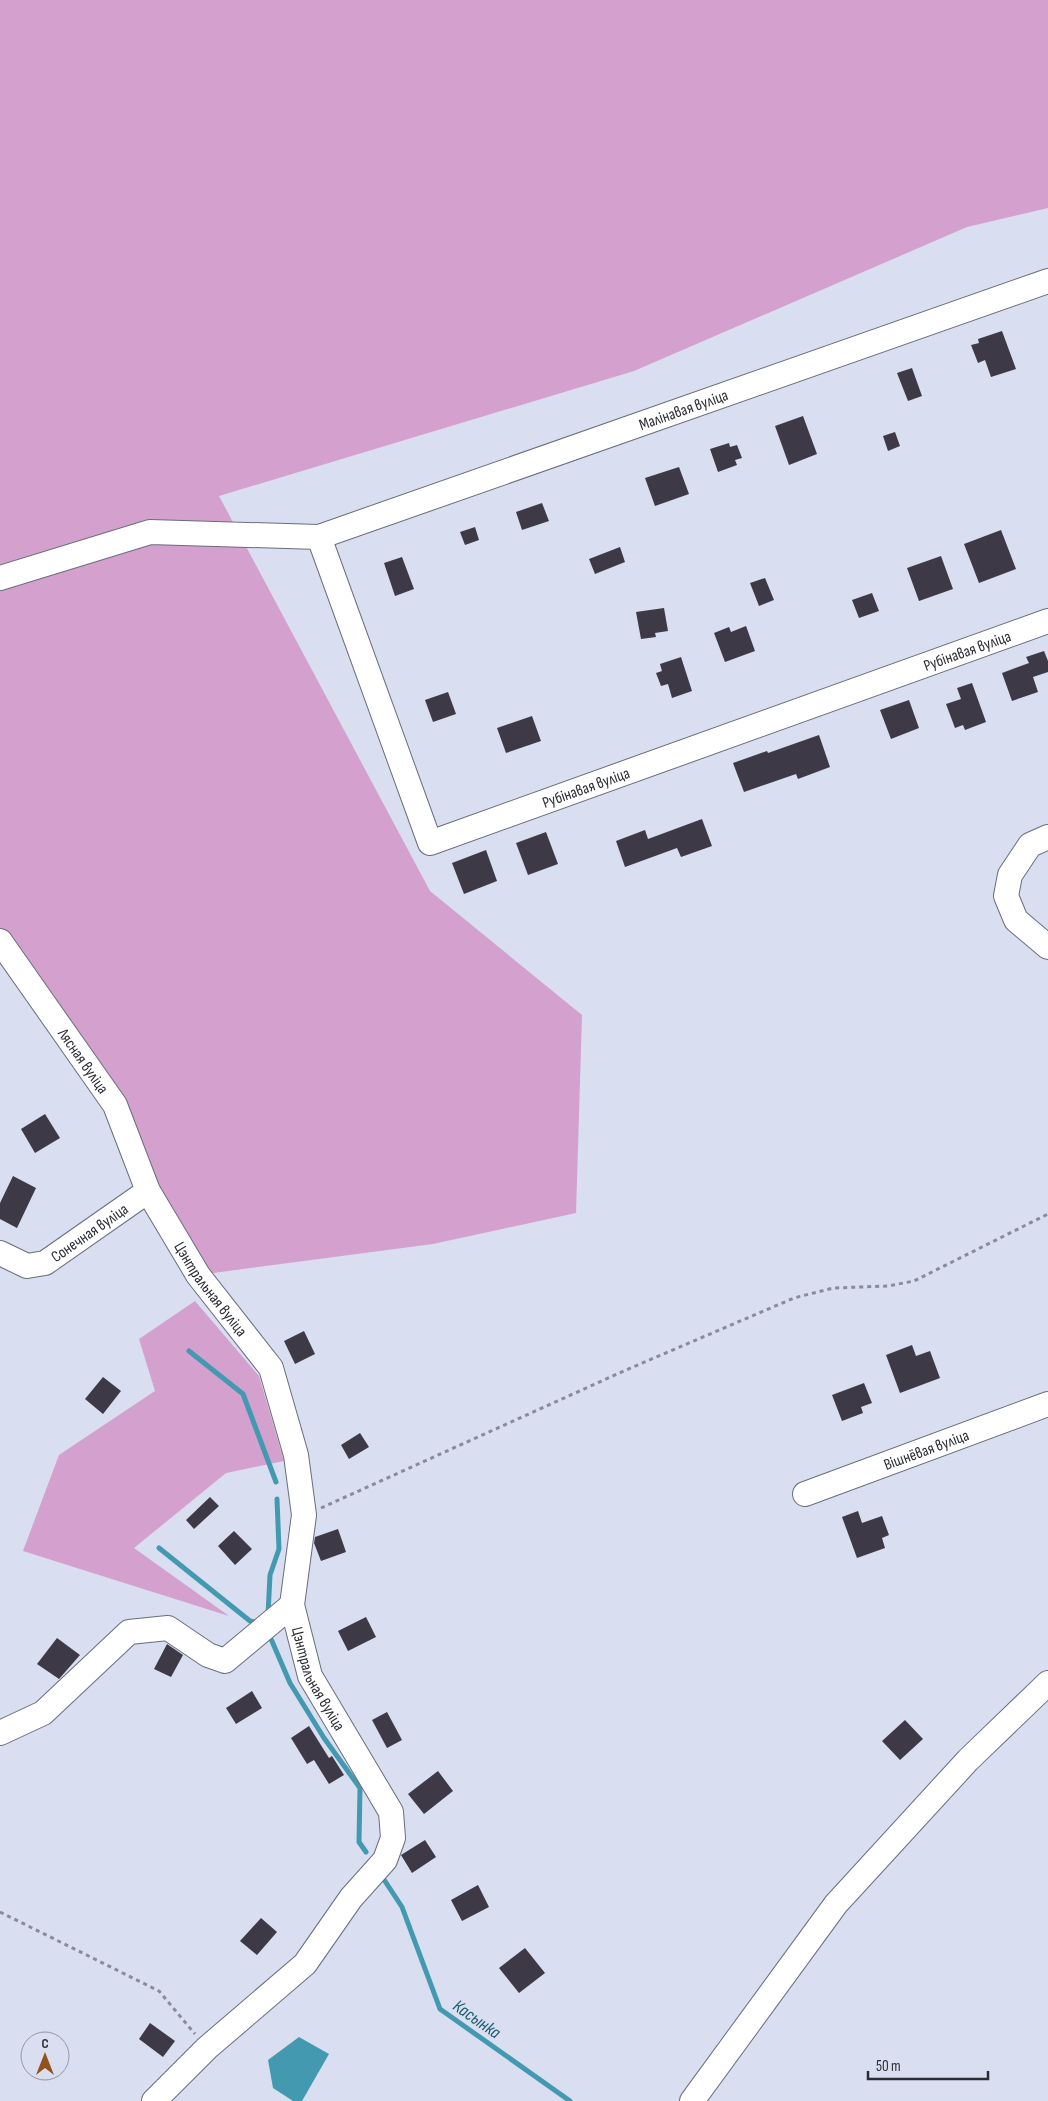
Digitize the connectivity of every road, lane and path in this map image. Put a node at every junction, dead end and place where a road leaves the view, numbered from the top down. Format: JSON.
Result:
{"nodes":[{"id":1,"x":1048,"y":281,"type":"edge"},
{"id":2,"x":319,"y":537,"type":"junction"},
{"id":3,"x":0,"y":578,"type":"edge"},
{"id":4,"x":1048,"y":621,"type":"edge"},
{"id":5,"x":1039,"y":841,"type":"edge"},
{"id":6,"x":0,"y":941,"type":"edge"},
{"id":7,"x":1048,"y":947,"type":"edge"},
{"id":8,"x":148,"y":1190,"type":"junction"},
{"id":9,"x":1048,"y":1214,"type":"edge"},
{"id":10,"x":0,"y":1253,"type":"edge"},
{"id":11,"x":1048,"y":1404,"type":"edge"},
{"id":12,"x":805,"y":1494,"type":"dead end"},
{"id":13,"x":304,"y":1515,"type":"junction"},
{"id":14,"x":292,"y":1605,"type":"junction"},
{"id":15,"x":1048,"y":1683,"type":"edge"},
{"id":16,"x":0,"y":1733,"type":"edge"},
{"id":17,"x":0,"y":1912,"type":"edge"},
{"id":18,"x":207,"y":2048,"type":"junction"},
{"id":19,"x":154,"y":2101,"type":"edge"},
{"id":20,"x":692,"y":2101,"type":"edge"}],
"edges":[{"from":1,"to":2,"type":"street","name":"Малінавая вуліца"},
{"from":2,"to":3,"type":"street"},
{"from":2,"to":4,"type":"street","name":"Рубінавая вуліца"},
{"from":5,"to":7,"type":"street"},
{"from":6,"to":8,"type":"street","name":"Лясная вуліца"},
{"from":8,"to":10,"type":"street","name":"Сонечная вуліца"},
{"from":8,"to":13,"type":"street","name":"Цэнтральная вуліца"},
{"from":9,"to":13,"type":"path"},
{"from":11,"to":12,"type":"street","name":"Вішнёвая вуліца"},
{"from":13,"to":14,"type":"street","name":"Цэнтральная вуліца"},
{"from":14,"to":16,"type":"street"},
{"from":14,"to":18,"type":"street","name":"Цэнтральная вуліца"},
{"from":15,"to":20,"type":"street"},
{"from":17,"to":18,"type":"path"},
{"from":18,"to":19,"type":"street","name":"Цэнтральная вуліца"}]}
